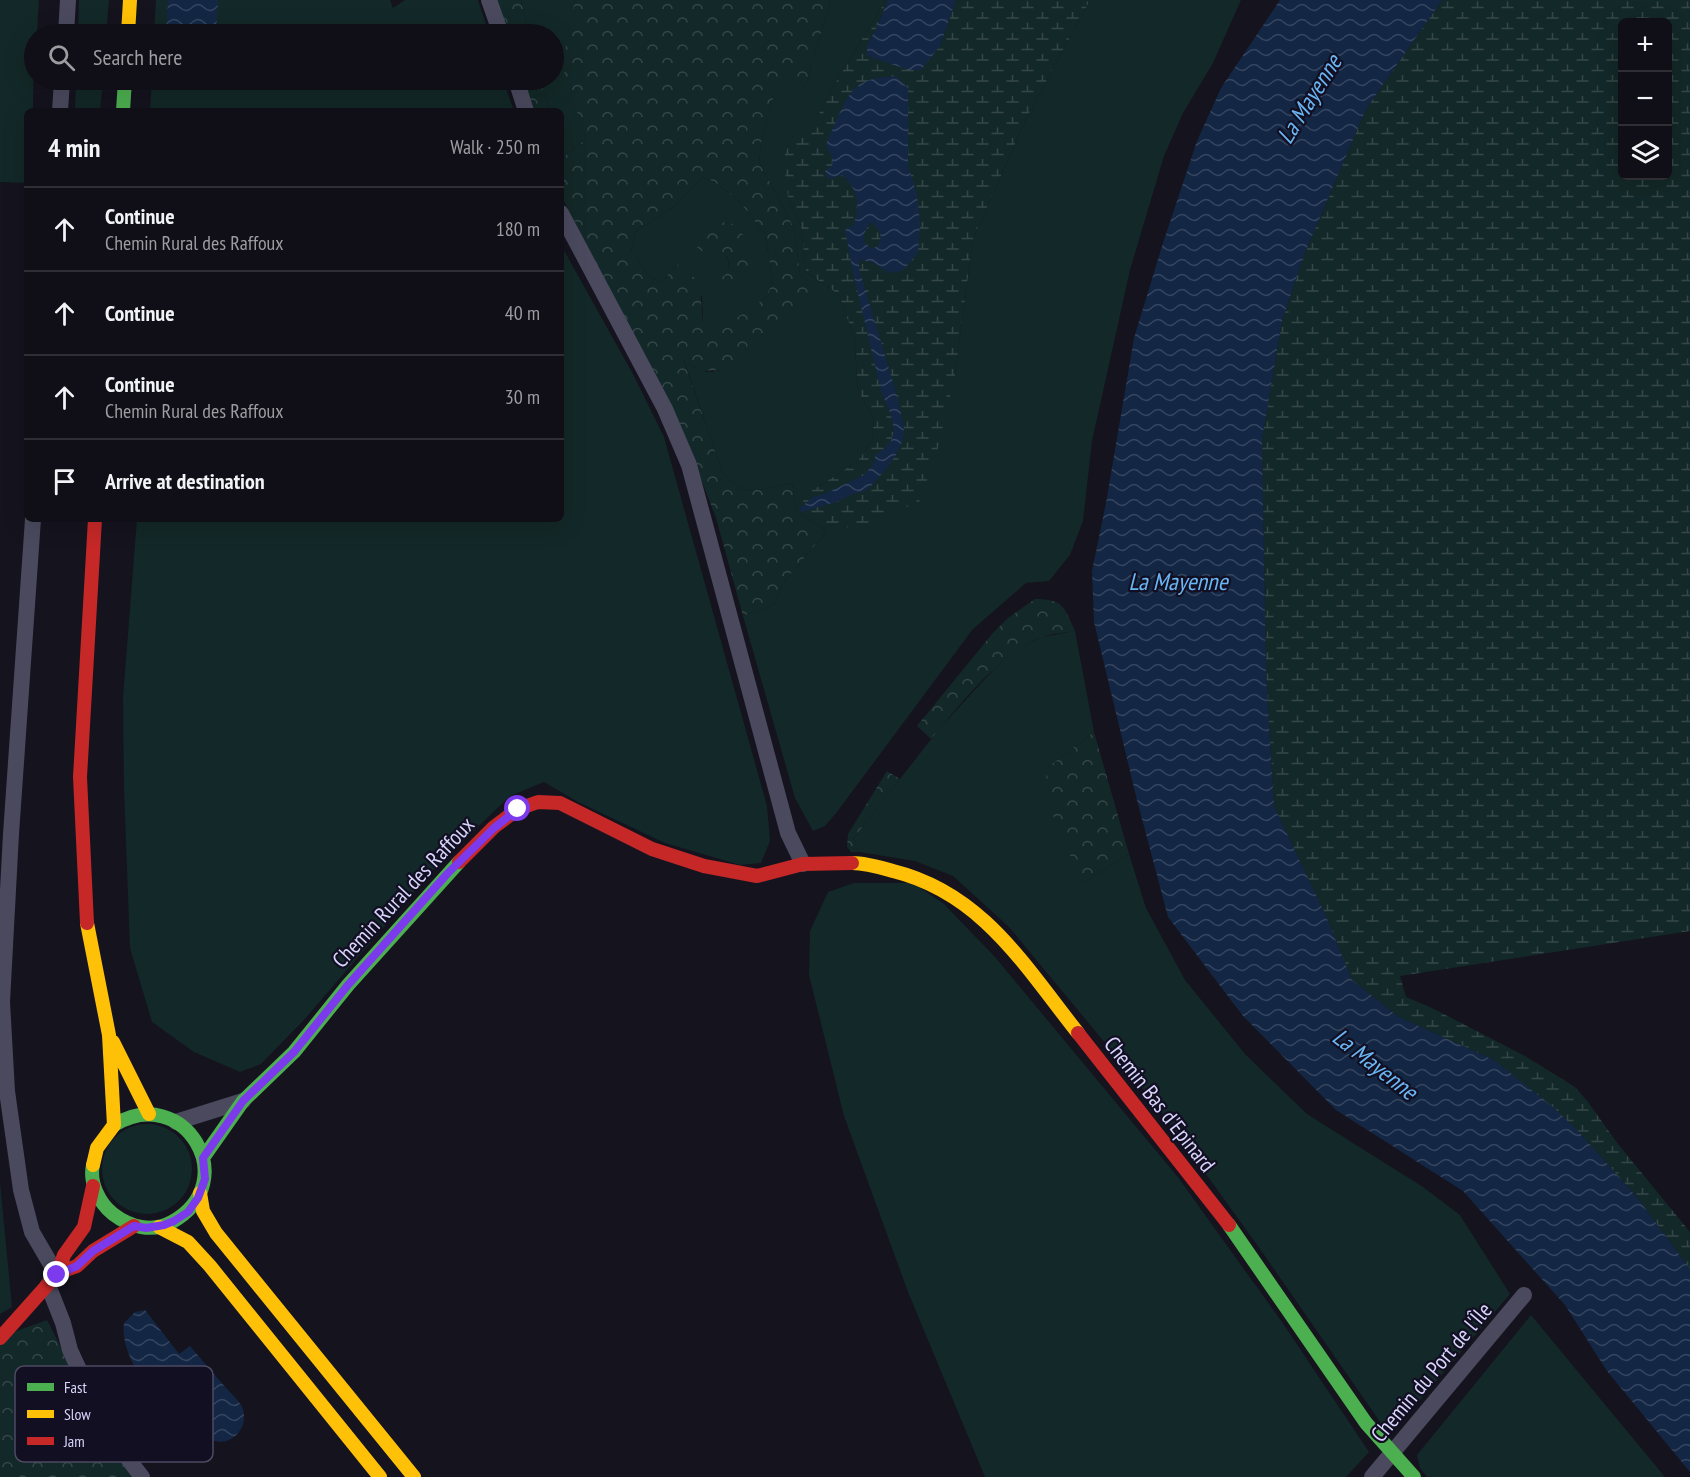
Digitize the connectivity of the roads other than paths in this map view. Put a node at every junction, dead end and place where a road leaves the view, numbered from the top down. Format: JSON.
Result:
{"nodes":[{"id":1,"x":68,"y":0,"type":"edge"},
{"id":2,"x":130,"y":0,"type":"edge"},
{"id":3,"x":489,"y":0,"type":"edge"},
{"id":4,"x":67,"y":24,"type":"edge"},
{"id":5,"x":129,"y":24,"type":"edge"},
{"id":6,"x":497,"y":24,"type":"edge"},
{"id":7,"x":61,"y":90,"type":"edge"},
{"id":8,"x":124,"y":90,"type":"edge"},
{"id":9,"x":519,"y":90,"type":"edge"},
{"id":10,"x":60,"y":108,"type":"edge"},
{"id":11,"x":123,"y":108,"type":"edge"},
{"id":12,"x":525,"y":108,"type":"edge"},
{"id":13,"x":564,"y":219,"type":"edge"},
{"id":14,"x":33,"y":522,"type":"edge"},
{"id":15,"x":94,"y":522,"type":"edge"},
{"id":16,"x":803,"y":864,"type":"junction"},
{"id":17,"x":110,"y":1035,"type":"junction"},
{"id":18,"x":243,"y":1101,"type":"junction"},
{"id":19,"x":149,"y":1114,"type":"junction"},
{"id":20,"x":176,"y":1122,"type":"junction"},
{"id":21,"x":114,"y":1125,"type":"junction"},
{"id":22,"x":203,"y":1158,"type":"junction"},
{"id":23,"x":93,"y":1186,"type":"junction"},
{"id":24,"x":200,"y":1193,"type":"junction"},
{"id":25,"x":134,"y":1226,"type":"junction"},
{"id":26,"x":159,"y":1227,"type":"junction"},
{"id":27,"x":54,"y":1278,"type":"junction"},
{"id":28,"x":1524,"y":1295,"type":"dead end"},
{"id":29,"x":0,"y":1338,"type":"edge"},
{"id":30,"x":77,"y":1366,"type":"edge"},
{"id":31,"x":1392,"y":1455,"type":"junction"},
{"id":32,"x":131,"y":1462,"type":"edge"},
{"id":33,"x":142,"y":1477,"type":"edge"},
{"id":34,"x":380,"y":1477,"type":"edge"},
{"id":35,"x":414,"y":1477,"type":"edge"},
{"id":36,"x":1372,"y":1477,"type":"edge"},
{"id":37,"x":1414,"y":1477,"type":"edge"}],
"edges":[{"from":1,"to":4,"type":"street"},
{"from":2,"to":5,"type":"street"},
{"from":3,"to":6,"type":"street"},
{"from":7,"to":10,"type":"street"},
{"from":8,"to":11,"type":"street"},
{"from":9,"to":12,"type":"street"},
{"from":13,"to":16,"type":"street"},
{"from":14,"to":27,"type":"street"},
{"from":15,"to":17,"type":"street"},
{"from":16,"to":18,"type":"street","name":"Chemin Rural des Raffoux"},
{"from":16,"to":31,"type":"street","name":"Chemin Bas d'Epinard"},
{"from":17,"to":19,"type":"street"},
{"from":17,"to":21,"type":"street"},
{"from":18,"to":20,"type":"street","name":"Chemin Rural des Raffoux"},
{"from":18,"to":22,"type":"street","name":"Chemin Rural des Raffoux"},
{"from":19,"to":20,"type":"street"},
{"from":19,"to":21,"type":"street"},
{"from":20,"to":22,"type":"street"},
{"from":21,"to":23,"type":"street"},
{"from":22,"to":24,"type":"street"},
{"from":23,"to":25,"type":"street"},
{"from":23,"to":27,"type":"street"},
{"from":24,"to":26,"type":"street"},
{"from":24,"to":35,"type":"street"},
{"from":25,"to":26,"type":"street"},
{"from":25,"to":27,"type":"street"},
{"from":26,"to":34,"type":"street"},
{"from":27,"to":29,"type":"street"},
{"from":27,"to":30,"type":"street"},
{"from":28,"to":31,"type":"street","name":"Chemin du Port de l'Île"},
{"from":31,"to":36,"type":"street","name":"Chemin du Port de l'Île"},
{"from":31,"to":37,"type":"street","name":"Chemin Bas d'Epinard"},
{"from":32,"to":33,"type":"street"}]}
